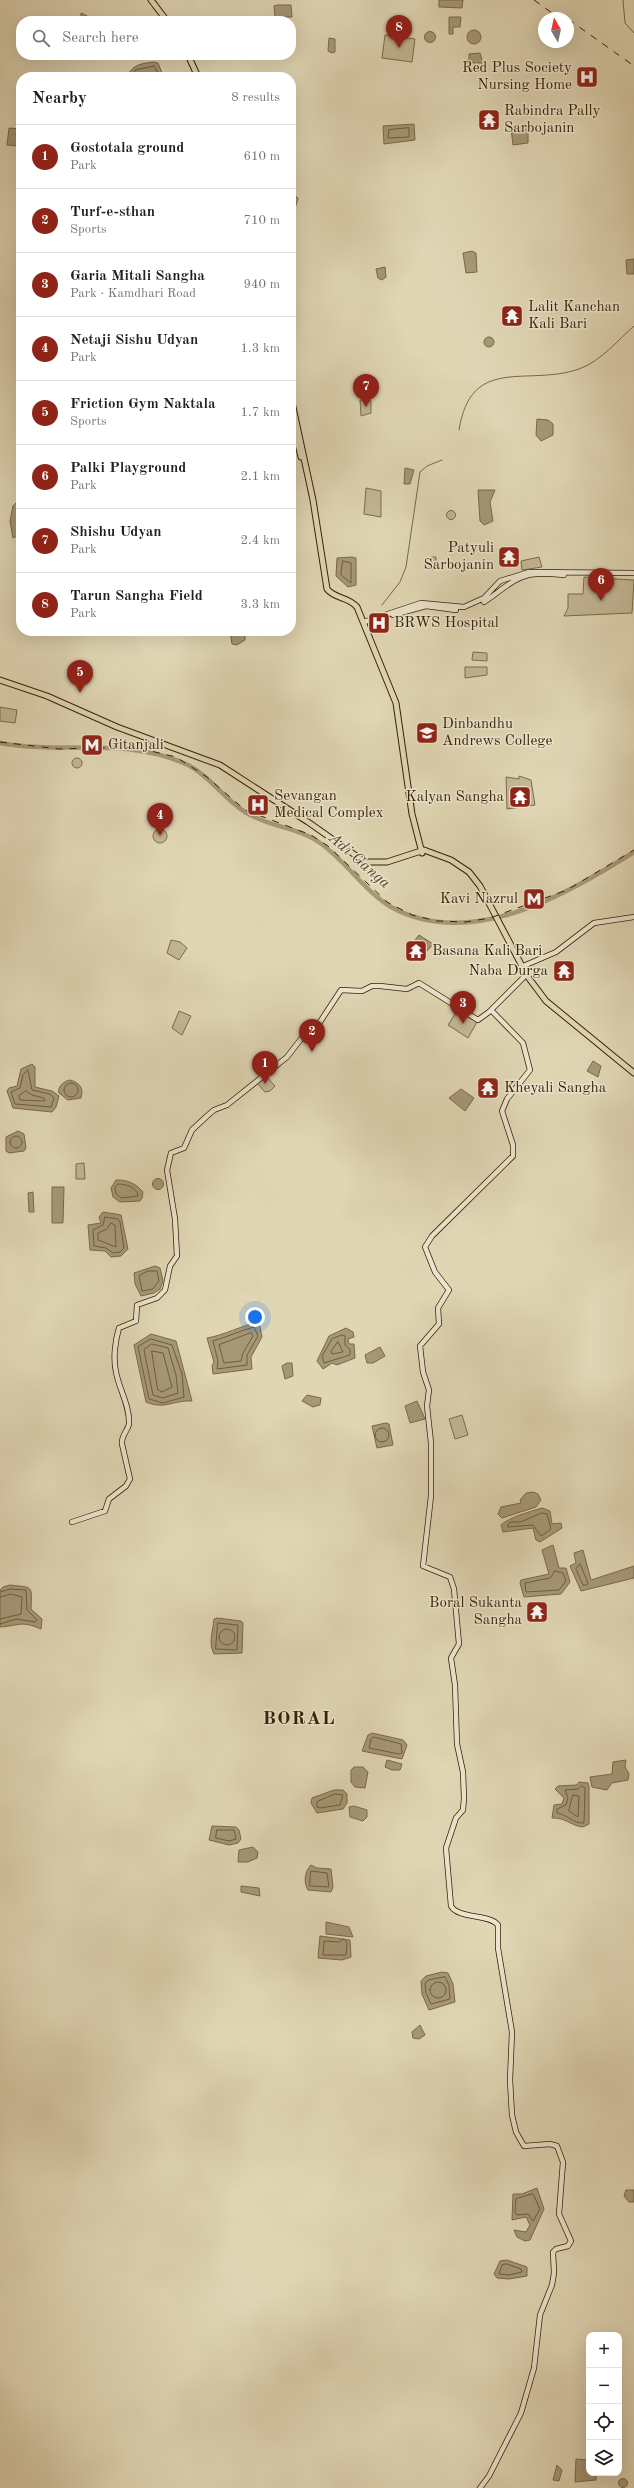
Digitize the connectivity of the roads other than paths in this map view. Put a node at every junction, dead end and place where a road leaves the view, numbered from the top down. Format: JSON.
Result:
{"nodes":[{"id":1,"x":151,"y":0,"type":"edge"},
{"id":2,"x":163,"y":16,"type":"edge"},
{"id":3,"x":190,"y":60,"type":"edge"},
{"id":4,"x":196,"y":72,"type":"edge"},
{"id":5,"x":296,"y":424,"type":"edge"},
{"id":6,"x":296,"y":433,"type":"edge"},
{"id":7,"x":301,"y":450,"type":"junction"},
{"id":8,"x":634,"y":574,"type":"edge"},
{"id":9,"x":365,"y":624,"type":"junction"},
{"id":10,"x":0,"y":680,"type":"edge"},
{"id":11,"x":421,"y":852,"type":"junction"},
{"id":12,"x":634,"y":917,"type":"edge"},
{"id":13,"x":524,"y":970,"type":"junction"},
{"id":14,"x":491,"y":1010,"type":"junction"},
{"id":15,"x":634,"y":1073,"type":"edge"},
{"id":16,"x":72,"y":1522,"type":"dead end"},
{"id":17,"x":480,"y":2488,"type":"edge"}],
"edges":[{"from":1,"to":2,"type":"main road"},
{"from":3,"to":4,"type":"main road"},
{"from":5,"to":7,"type":"main road"},
{"from":6,"to":7,"type":"main road"},
{"from":7,"to":9,"type":"main road"},
{"from":8,"to":9,"type":"main road"},
{"from":9,"to":11,"type":"main road"},
{"from":10,"to":11,"type":"main road"},
{"from":11,"to":13,"type":"main road"},
{"from":12,"to":13,"type":"main road"},
{"from":13,"to":14,"type":"main road"},
{"from":13,"to":15,"type":"main road"},
{"from":14,"to":16,"type":"main road"},
{"from":14,"to":17,"type":"main road"}]}
